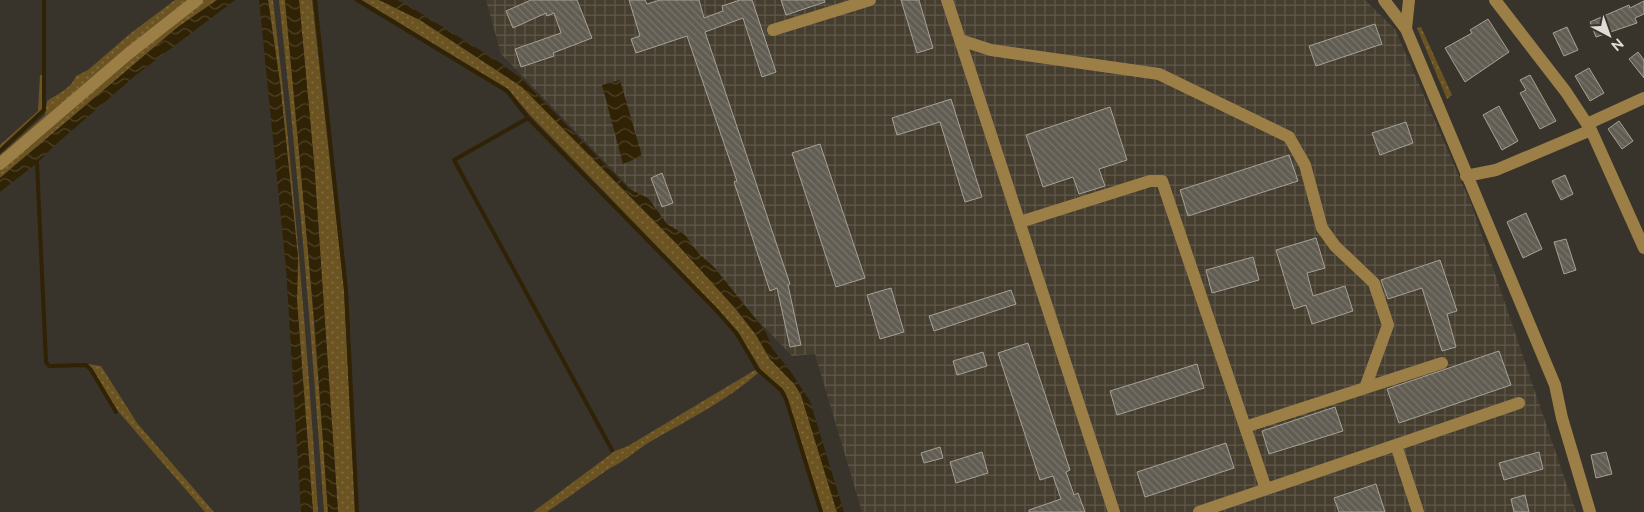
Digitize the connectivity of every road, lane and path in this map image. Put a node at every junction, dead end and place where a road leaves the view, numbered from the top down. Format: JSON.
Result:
{"nodes":[{"id":1,"x":197,"y":0,"type":"edge"},
{"id":2,"x":870,"y":0,"type":"edge"},
{"id":3,"x":947,"y":0,"type":"edge"},
{"id":4,"x":1384,"y":0,"type":"edge"},
{"id":5,"x":1409,"y":0,"type":"edge"},
{"id":6,"x":1495,"y":0,"type":"edge"},
{"id":7,"x":1406,"y":29,"type":"junction"},
{"id":8,"x":773,"y":30,"type":"dead end"},
{"id":9,"x":960,"y":40,"type":"junction"},
{"id":10,"x":1644,"y":98,"type":"edge"},
{"id":11,"x":1589,"y":127,"type":"junction"},
{"id":12,"x":0,"y":164,"type":"edge"},
{"id":13,"x":1466,"y":176,"type":"junction"},
{"id":14,"x":1020,"y":222,"type":"junction"},
{"id":15,"x":1644,"y":248,"type":"edge"},
{"id":16,"x":1442,"y":363,"type":"dead end"},
{"id":17,"x":1366,"y":388,"type":"junction"},
{"id":18,"x":1519,"y":403,"type":"dead end"},
{"id":19,"x":1245,"y":427,"type":"junction"},
{"id":20,"x":1396,"y":445,"type":"junction"},
{"id":21,"x":1266,"y":489,"type":"junction"},
{"id":22,"x":1114,"y":512,"type":"edge"},
{"id":23,"x":1199,"y":512,"type":"edge"},
{"id":24,"x":1418,"y":512,"type":"edge"},
{"id":25,"x":1590,"y":512,"type":"edge"}],
"edges":[{"from":1,"to":12,"type":"street"},
{"from":2,"to":8,"type":"street"},
{"from":3,"to":9,"type":"street"},
{"from":4,"to":7,"type":"street"},
{"from":5,"to":7,"type":"street"},
{"from":6,"to":11,"type":"street"},
{"from":7,"to":13,"type":"street"},
{"from":9,"to":14,"type":"street"},
{"from":9,"to":17,"type":"street"},
{"from":10,"to":11,"type":"street"},
{"from":11,"to":13,"type":"street"},
{"from":11,"to":15,"type":"street"},
{"from":13,"to":25,"type":"street"},
{"from":14,"to":19,"type":"street"},
{"from":14,"to":22,"type":"street"},
{"from":16,"to":17,"type":"street"},
{"from":17,"to":19,"type":"street"},
{"from":18,"to":20,"type":"street"},
{"from":19,"to":21,"type":"street"},
{"from":20,"to":21,"type":"street"},
{"from":20,"to":24,"type":"street"},
{"from":21,"to":23,"type":"street"}]}
